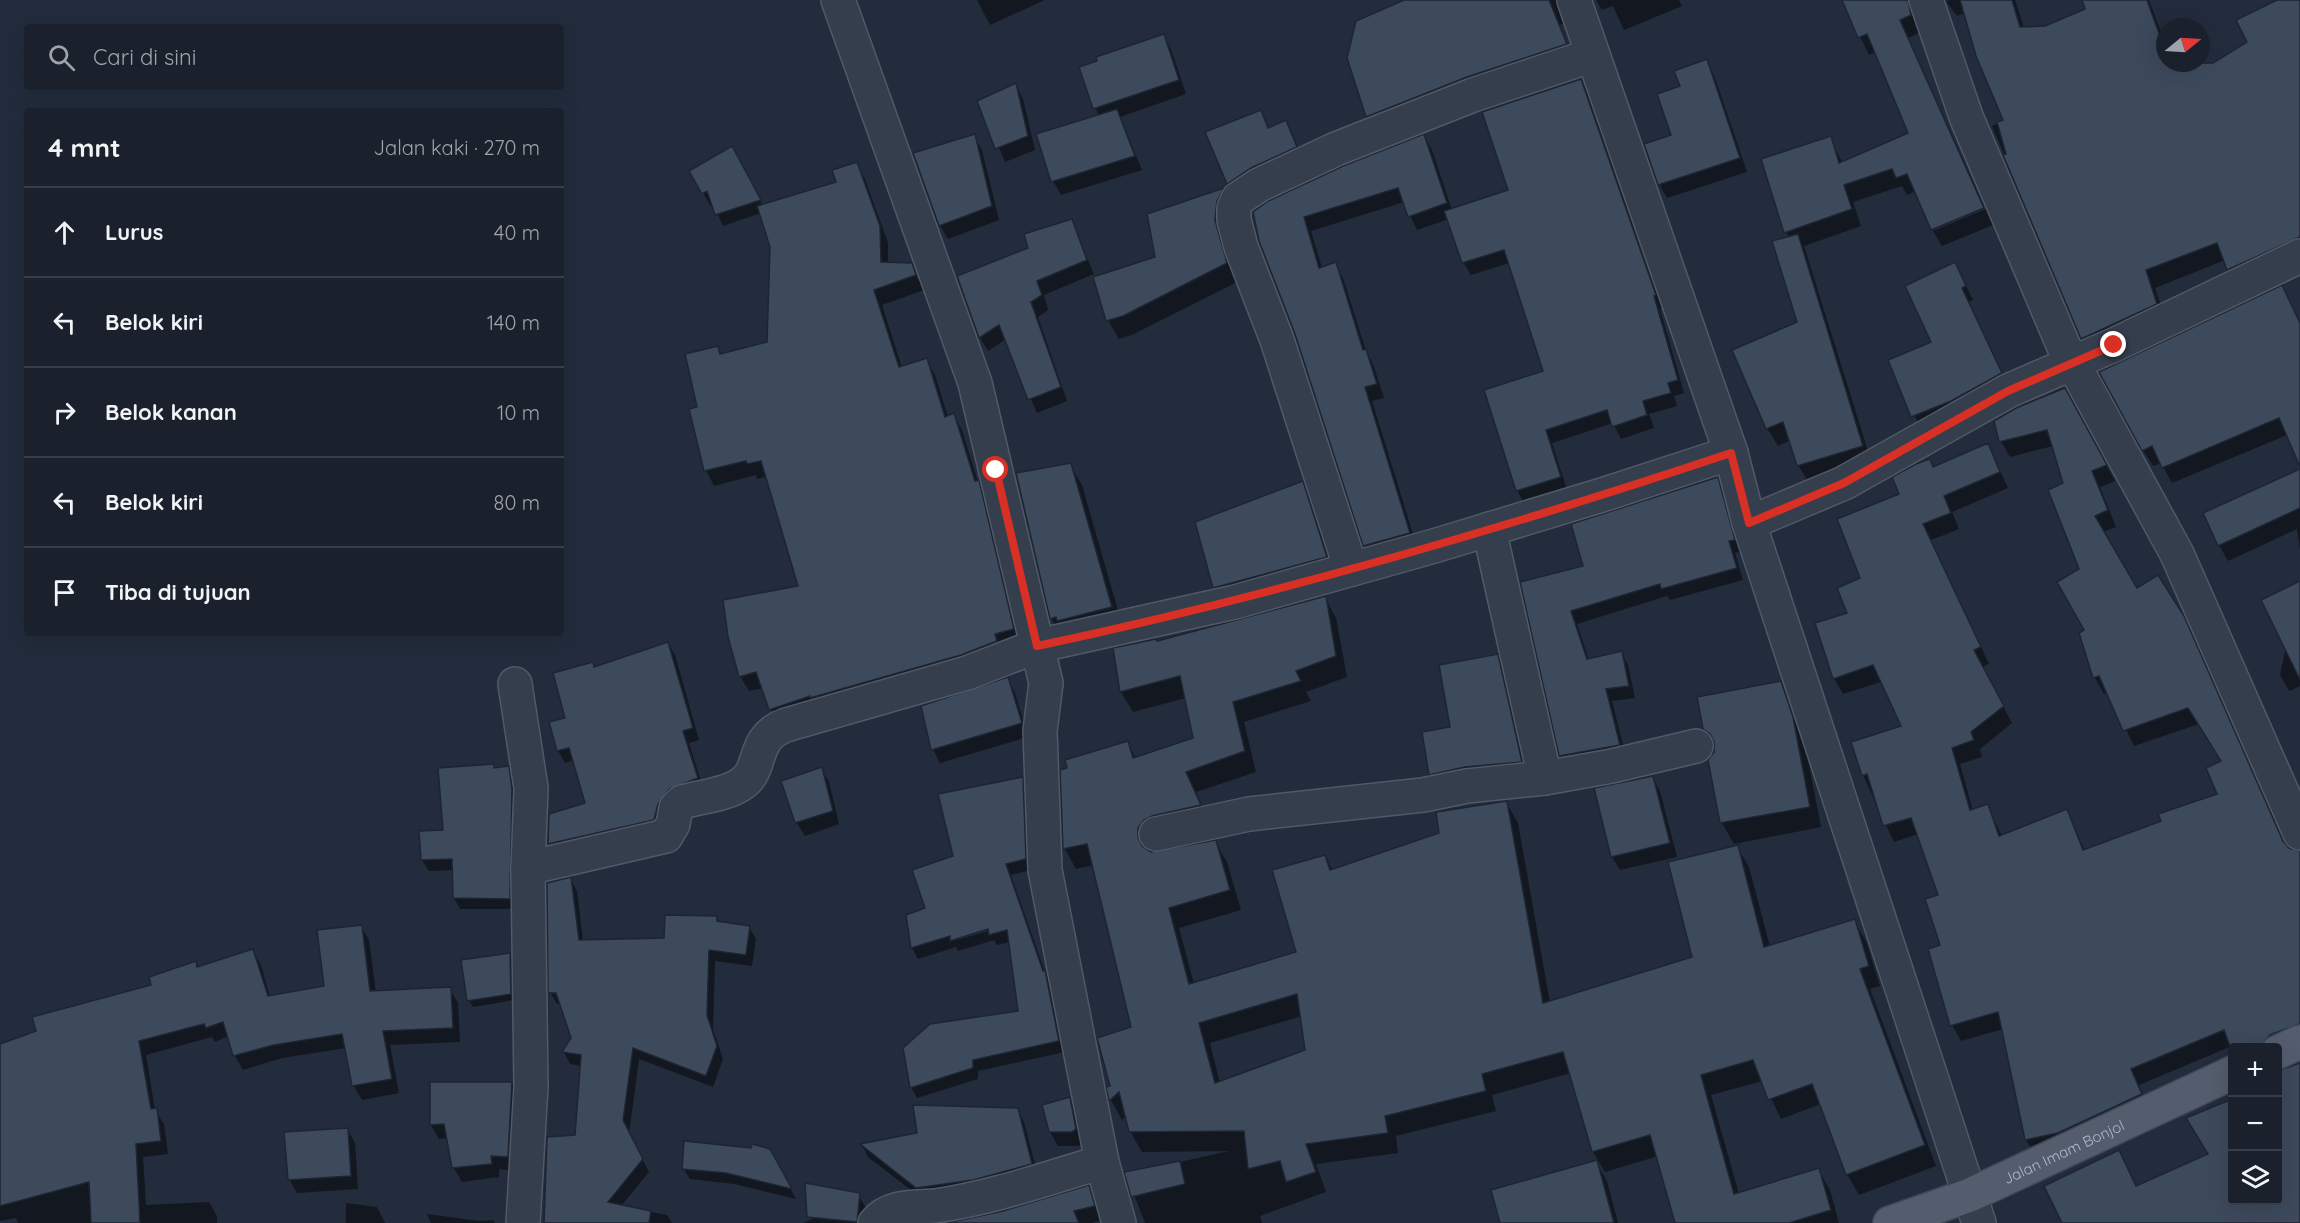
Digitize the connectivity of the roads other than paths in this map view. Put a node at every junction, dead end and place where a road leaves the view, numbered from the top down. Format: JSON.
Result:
{"nodes":[{"id":1,"x":838,"y":0,"type":"edge"},
{"id":2,"x":1574,"y":0,"type":"edge"},
{"id":3,"x":1926,"y":0,"type":"edge"},
{"id":4,"x":1593,"y":55,"type":"junction"},
{"id":5,"x":2300,"y":256,"type":"edge"},
{"id":6,"x":2073,"y":363,"type":"junction"},
{"id":7,"x":1731,"y":453,"type":"junction"},
{"id":8,"x":1749,"y":523,"type":"junction"},
{"id":9,"x":1489,"y":529,"type":"junction"},
{"id":10,"x":1351,"y":569,"type":"junction"},
{"id":11,"x":1037,"y":646,"type":"junction"},
{"id":12,"x":514,"y":684,"type":"dead end"},
{"id":13,"x":1696,"y":746,"type":"dead end"},
{"id":14,"x":1545,"y":778,"type":"junction"},
{"id":15,"x":2300,"y":832,"type":"edge"},
{"id":16,"x":1156,"y":834,"type":"dead end"},
{"id":17,"x":528,"y":868,"type":"junction"},
{"id":18,"x":2300,"y":1042,"type":"edge"},
{"id":19,"x":2282,"y":1050,"type":"edge"},
{"id":20,"x":2228,"y":1075,"type":"edge"},
{"id":21,"x":1102,"y":1162,"type":"junction"},
{"id":22,"x":1974,"y":1209,"type":"edge"},
{"id":23,"x":523,"y":1223,"type":"edge"},
{"id":24,"x":875,"y":1223,"type":"edge"},
{"id":25,"x":1119,"y":1223,"type":"edge"},
{"id":26,"x":1890,"y":1223,"type":"edge"}],
"edges":[{"from":1,"to":11,"type":"street"},
{"from":2,"to":4,"type":"street"},
{"from":3,"to":6,"type":"street"},
{"from":4,"to":7,"type":"street"},
{"from":4,"to":10,"type":"street"},
{"from":5,"to":6,"type":"street"},
{"from":6,"to":8,"type":"street"},
{"from":6,"to":15,"type":"street"},
{"from":7,"to":8,"type":"street"},
{"from":7,"to":9,"type":"street"},
{"from":8,"to":22,"type":"street"},
{"from":9,"to":10,"type":"street"},
{"from":9,"to":14,"type":"street"},
{"from":10,"to":11,"type":"street"},
{"from":11,"to":17,"type":"street"},
{"from":11,"to":21,"type":"street"},
{"from":12,"to":17,"type":"street"},
{"from":13,"to":14,"type":"street"},
{"from":14,"to":16,"type":"street"},
{"from":17,"to":23,"type":"street"},
{"from":18,"to":19,"type":"main road"},
{"from":20,"to":22,"type":"main road","name":"Jalan Imam Bonjol"},
{"from":21,"to":24,"type":"street"},
{"from":21,"to":25,"type":"street"},
{"from":22,"to":26,"type":"main road","name":"Jalan Imam Bonjol"}]}
